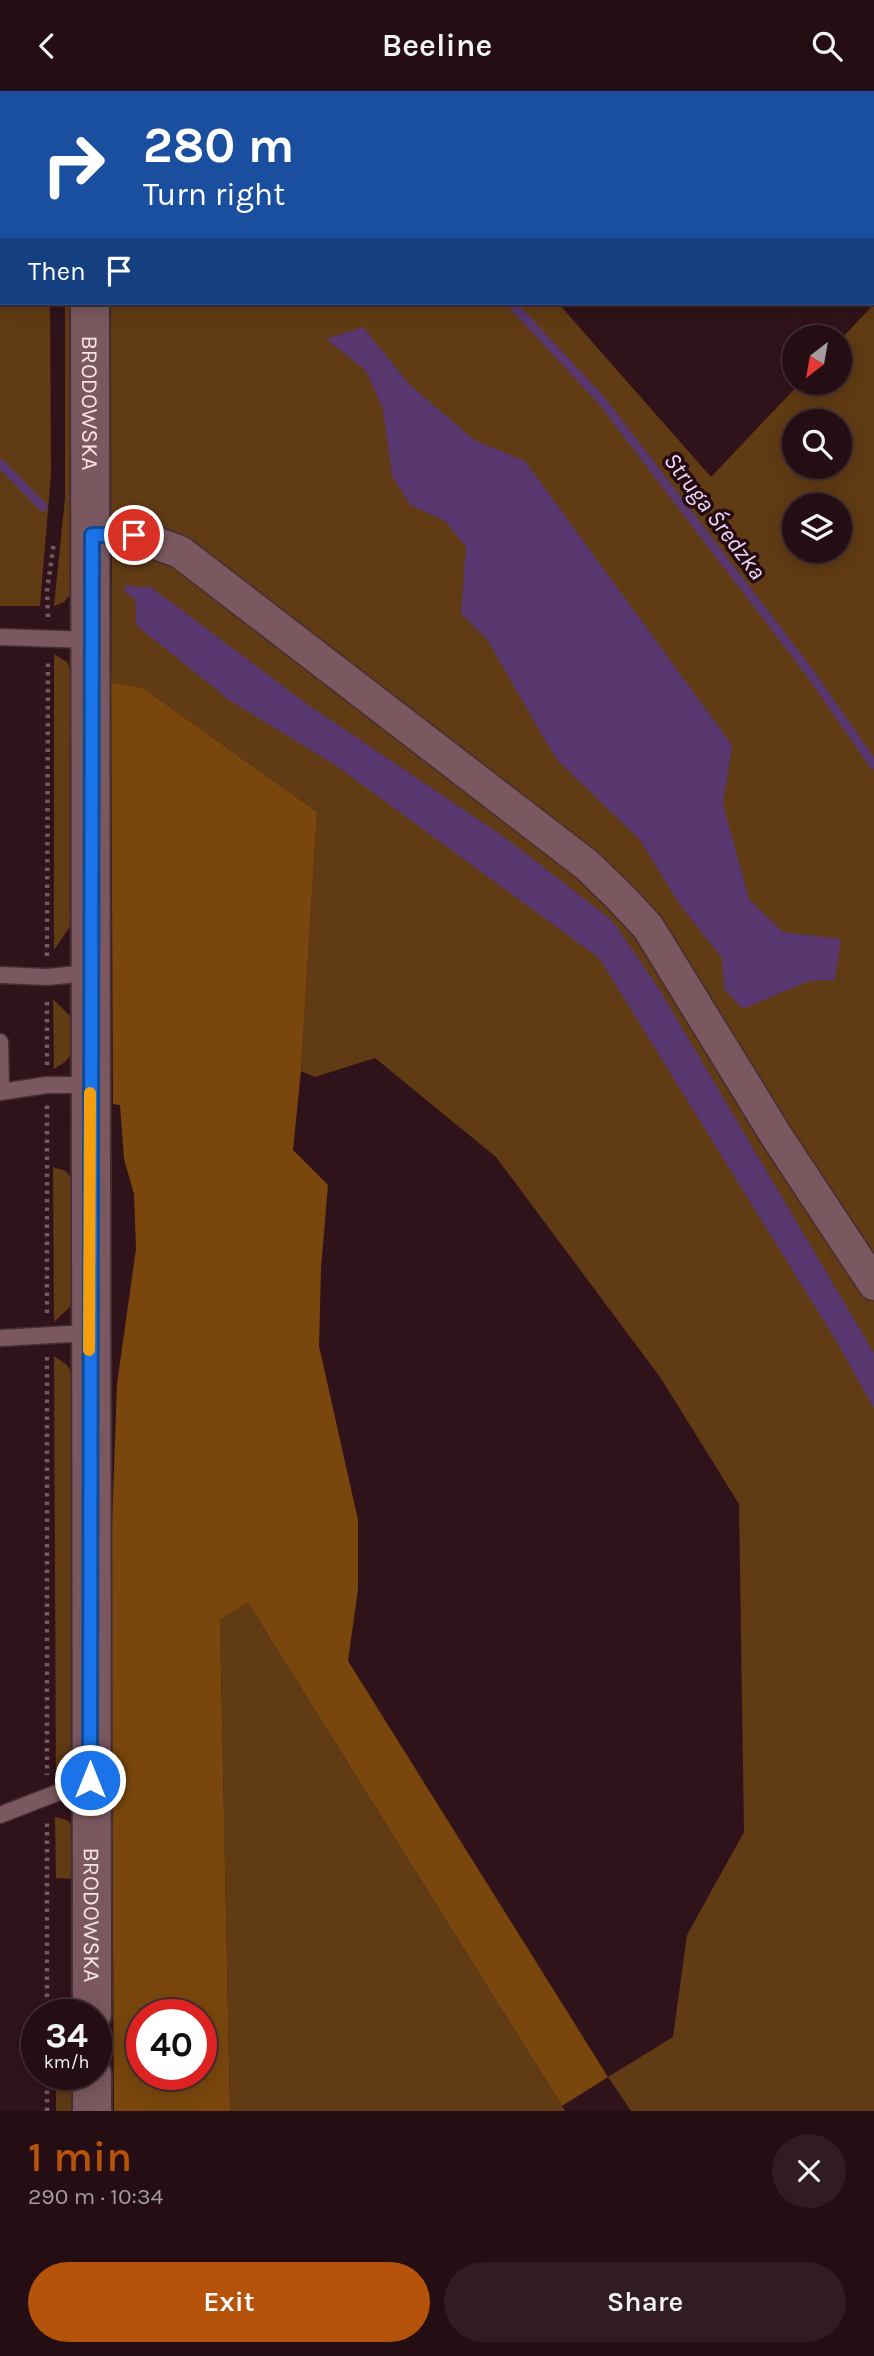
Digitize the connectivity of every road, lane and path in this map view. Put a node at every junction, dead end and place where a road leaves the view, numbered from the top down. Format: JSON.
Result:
{"nodes":[{"id":1,"x":90,"y":305,"type":"edge"},
{"id":2,"x":79,"y":530,"type":"junction"},
{"id":3,"x":92,"y":627,"type":"junction"},
{"id":4,"x":0,"y":637,"type":"edge"},
{"id":5,"x":48,"y":638,"type":"junction"},
{"id":6,"x":90,"y":973,"type":"junction"},
{"id":7,"x":0,"y":975,"type":"edge"},
{"id":8,"x":0,"y":1042,"type":"edge"},
{"id":9,"x":90,"y":1086,"type":"junction"},
{"id":10,"x":1,"y":1092,"type":"edge"},
{"id":11,"x":874,"y":1284,"type":"edge"},
{"id":12,"x":89,"y":1333,"type":"junction"},
{"id":13,"x":0,"y":1338,"type":"edge"},
{"id":14,"x":90,"y":1780,"type":"junction"},
{"id":15,"x":0,"y":1815,"type":"edge"},
{"id":16,"x":92,"y":1999,"type":"edge"},
{"id":17,"x":47,"y":2090,"type":"edge"},
{"id":18,"x":92,"y":2090,"type":"edge"},
{"id":19,"x":47,"y":2111,"type":"edge"},
{"id":20,"x":92,"y":2111,"type":"edge"}],
"edges":[{"from":1,"to":2,"type":"street","name":"BRODOWSKA"},
{"from":2,"to":3,"type":"street","name":"BRODOWSKA"},
{"from":2,"to":5,"type":"path"},
{"from":2,"to":11,"type":"street"},
{"from":3,"to":5,"type":"lane"},
{"from":3,"to":6,"type":"street","name":"BRODOWSKA"},
{"from":4,"to":5,"type":"lane"},
{"from":6,"to":7,"type":"lane"},
{"from":6,"to":9,"type":"street","name":"BRODOWSKA"},
{"from":8,"to":10,"type":"lane"},
{"from":9,"to":10,"type":"lane"},
{"from":9,"to":12,"type":"street","name":"BRODOWSKA"},
{"from":12,"to":13,"type":"lane"},
{"from":12,"to":14,"type":"street","name":"BRODOWSKA"},
{"from":14,"to":15,"type":"lane"},
{"from":14,"to":16,"type":"street","name":"BRODOWSKA"},
{"from":17,"to":19,"type":"path"},
{"from":18,"to":20,"type":"street"}]}
